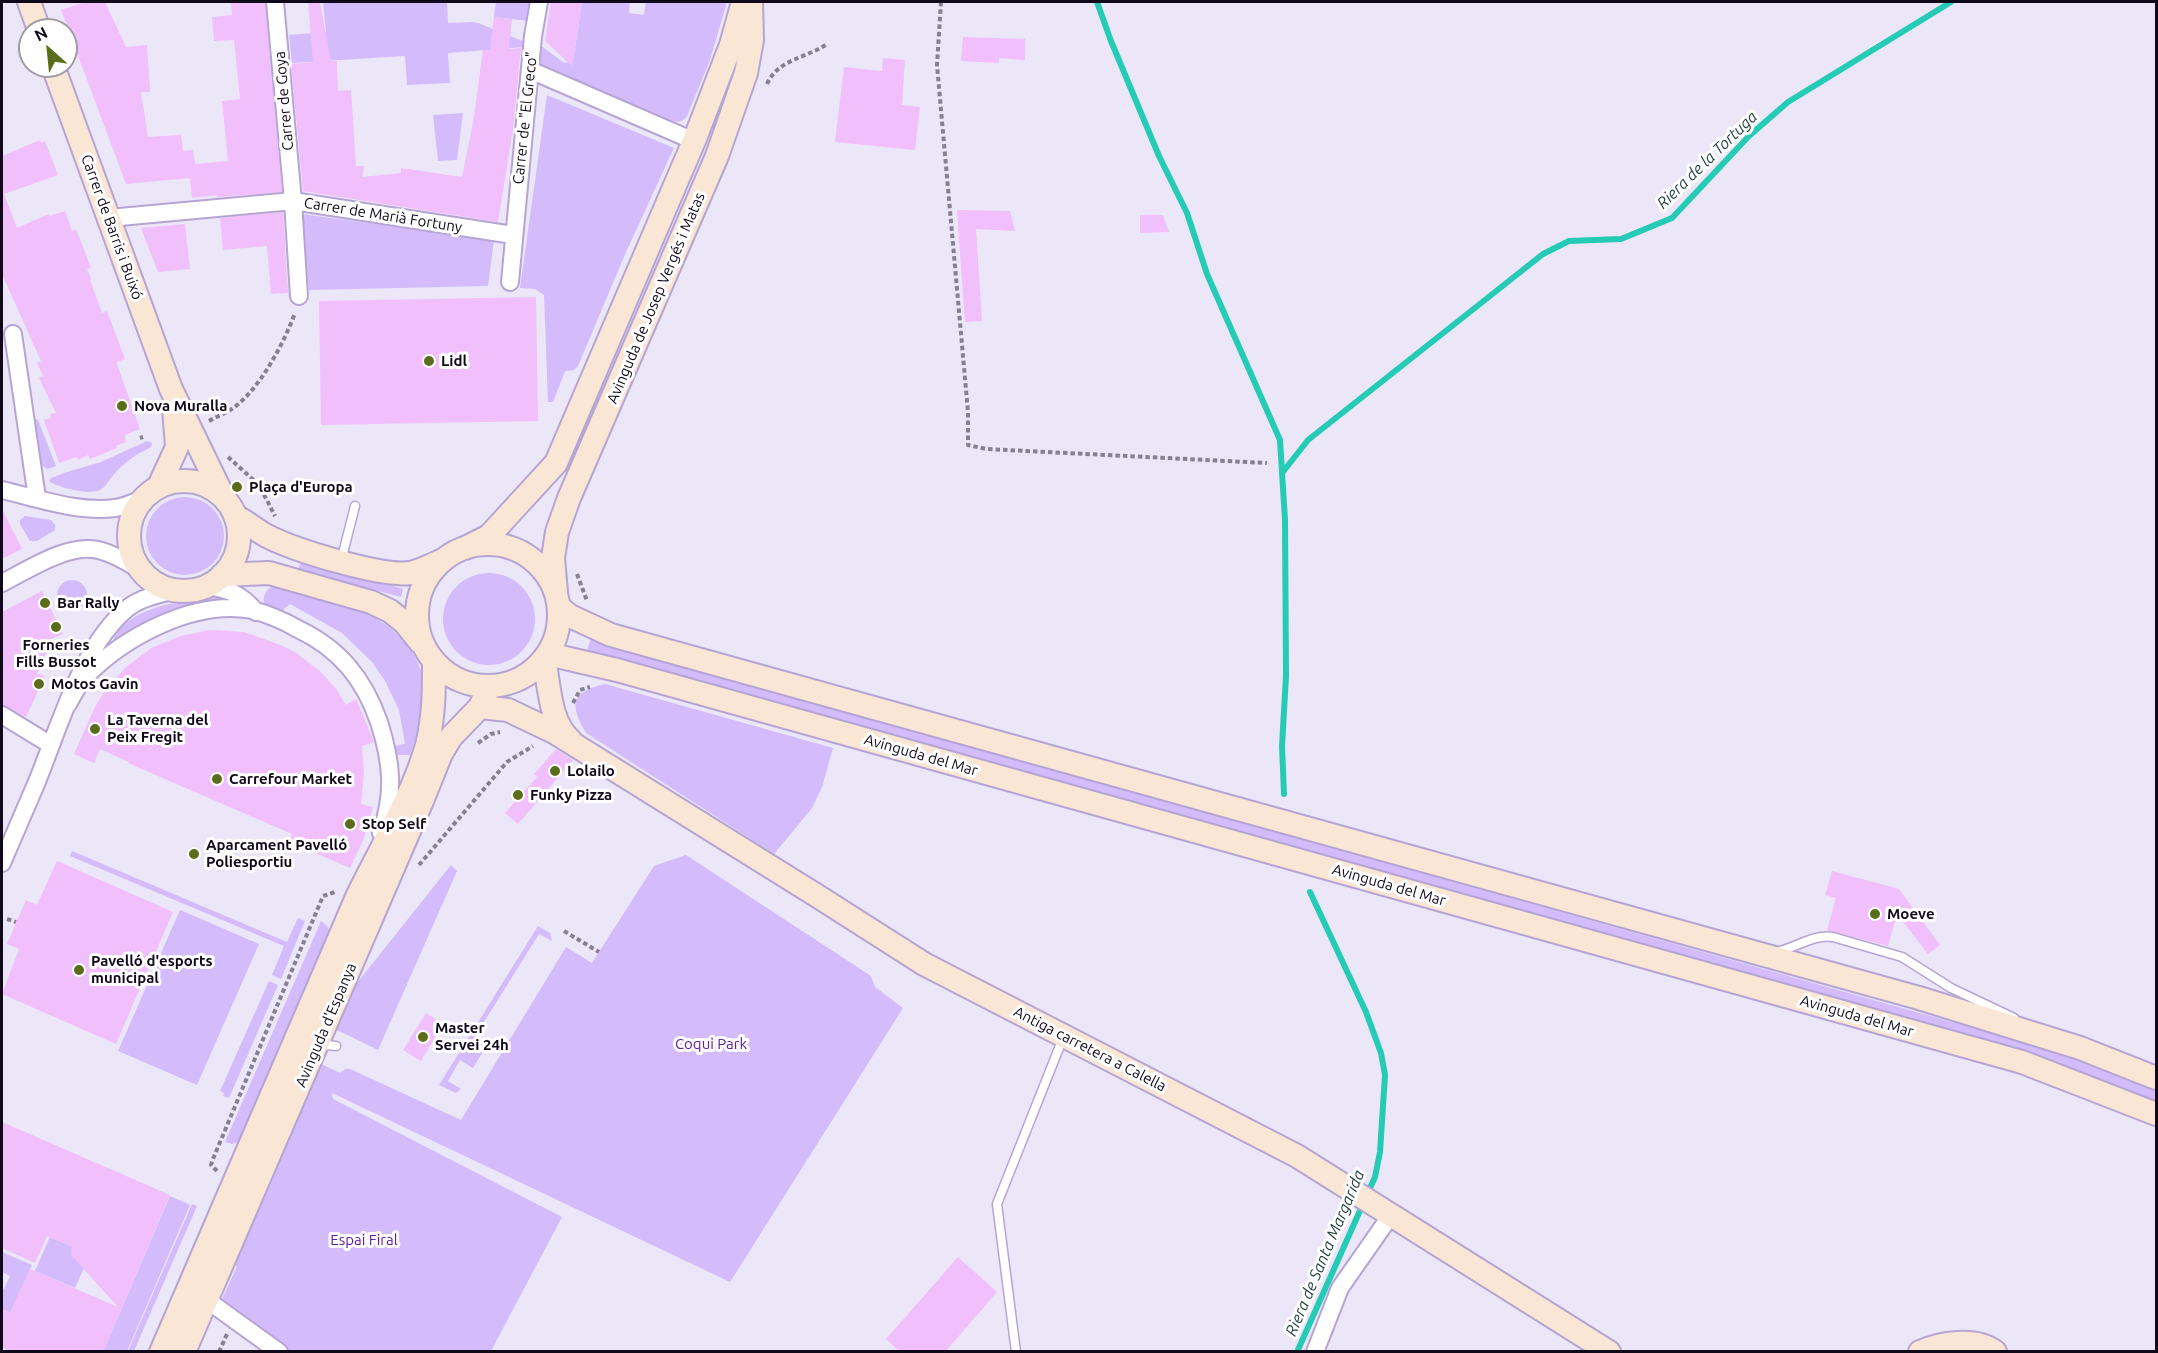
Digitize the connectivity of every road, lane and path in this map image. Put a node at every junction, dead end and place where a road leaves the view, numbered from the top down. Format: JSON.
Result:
{"nodes":[{"id":1,"x":29,"y":2,"type":"edge"},
{"id":2,"x":275,"y":2,"type":"edge"},
{"id":3,"x":539,"y":2,"type":"edge"},
{"id":4,"x":743,"y":2,"type":"edge"},
{"id":5,"x":751,"y":2,"type":"edge"},
{"id":6,"x":941,"y":2,"type":"edge"},
{"id":7,"x":35,"y":18,"type":"edge"},
{"id":8,"x":530,"y":70,"type":"junction"},
{"id":9,"x":56,"y":78,"type":"edge"},
{"id":10,"x":694,"y":141,"type":"junction"},
{"id":11,"x":293,"y":201,"type":"junction"},
{"id":12,"x":109,"y":218,"type":"junction"},
{"id":13,"x":513,"y":235,"type":"junction"},
{"id":14,"x":510,"y":282,"type":"dead end"},
{"id":15,"x":298,"y":296,"type":"joint"},
{"id":16,"x":13,"y":334,"type":"dead end"},
{"id":17,"x":171,"y":389,"type":"junction"},
{"id":18,"x":202,"y":423,"type":"dead end"},
{"id":19,"x":1267,"y":463,"type":"dead end"},
{"id":20,"x":2,"y":490,"type":"edge"},
{"id":21,"x":151,"y":493,"type":"junction"},
{"id":22,"x":223,"y":496,"type":"junction"},
{"id":23,"x":36,"y":498,"type":"junction"},
{"id":24,"x":356,"y":506,"type":"dead end"},
{"id":25,"x":235,"y":516,"type":"junction"},
{"id":26,"x":465,"y":548,"type":"junction"},
{"id":27,"x":341,"y":561,"type":"junction"},
{"id":28,"x":442,"y":561,"type":"junction"},
{"id":29,"x":141,"y":570,"type":"junction"},
{"id":30,"x":214,"y":581,"type":"junction"},
{"id":31,"x":2,"y":583,"type":"edge"},
{"id":32,"x":177,"y":590,"type":"junction"},
{"id":33,"x":558,"y":600,"type":"junction"},
{"id":34,"x":256,"y":612,"type":"junction"},
{"id":35,"x":429,"y":655,"type":"junction"},
{"id":36,"x":546,"y":657,"type":"junction"},
{"id":37,"x":487,"y":693,"type":"junction"},
{"id":38,"x":68,"y":704,"type":"junction"},
{"id":39,"x":2,"y":715,"type":"edge"},
{"id":40,"x":503,"y":732,"type":"dead end"},
{"id":41,"x":574,"y":743,"type":"junction"},
{"id":42,"x":51,"y":744,"type":"junction"},
{"id":43,"x":472,"y":747,"type":"dead end"},
{"id":44,"x":21,"y":818,"type":"junction"},
{"id":45,"x":2,"y":825,"type":"edge"},
{"id":46,"x":425,"y":849,"type":"dead end"},
{"id":47,"x":2,"y":863,"type":"edge"},
{"id":48,"x":373,"y":863,"type":"junction"},
{"id":49,"x":416,"y":871,"type":"dead end"},
{"id":50,"x":8,"y":919,"type":"dead end"},
{"id":51,"x":16,"y":922,"type":"dead end"},
{"id":52,"x":564,"y":931,"type":"dead end"},
{"id":53,"x":1745,"y":950,"type":"junction"},
{"id":54,"x":599,"y":952,"type":"dead end"},
{"id":55,"x":1064,"y":1035,"type":"junction"},
{"id":56,"x":2094,"y":1054,"type":"junction"},
{"id":57,"x":2157,"y":1078,"type":"edge"},
{"id":58,"x":2157,"y":1114,"type":"edge"},
{"id":59,"x":1387,"y":1212,"type":"junction"},
{"id":60,"x":206,"y":1302,"type":"junction"},
{"id":61,"x":1596,"y":1348,"type":"edge"},
{"id":62,"x":161,"y":1352,"type":"edge"},
{"id":63,"x":184,"y":1352,"type":"edge"},
{"id":64,"x":279,"y":1352,"type":"edge"},
{"id":65,"x":1016,"y":1352,"type":"edge"},
{"id":66,"x":1315,"y":1352,"type":"edge"},
{"id":67,"x":1920,"y":1352,"type":"edge"},
{"id":68,"x":1995,"y":1352,"type":"edge"}],
"edges":[{"from":1,"to":7,"type":"main road"},
{"from":2,"to":11,"type":"street","name":"Carrer de Goya"},
{"from":3,"to":8,"type":"street","name":"Carrer de \"El Greco\""},
{"from":4,"to":10,"type":"main road","name":"Avinguda de Josep Vergés i Matas"},
{"from":5,"to":33,"type":"main road","name":"Avinguda de Josep Vergés i Matas"},
{"from":6,"to":19,"type":"path"},
{"from":8,"to":10,"type":"street"},
{"from":8,"to":13,"type":"street","name":"Carrer de \"El Greco\""},
{"from":9,"to":12,"type":"main road","name":"Carrer de Barris i Buixó"},
{"from":10,"to":26,"type":"main road","name":"Avinguda de Josep Vergés i Matas"},
{"from":11,"to":12,"type":"street","name":"Carrer de Marià Fortuny"},
{"from":11,"to":13,"type":"street","name":"Carrer de Marià Fortuny"},
{"from":11,"to":15,"type":"street","name":"Carrer de Goya"},
{"from":12,"to":17,"type":"main road","name":"Carrer de Barris i Buixó"},
{"from":13,"to":14,"type":"street","name":"Carrer de \"El Greco\""},
{"from":15,"to":18,"type":"path"},
{"from":16,"to":23,"type":"street"},
{"from":17,"to":21,"type":"main road","name":"Carrer de Barris i Buixó"},
{"from":17,"to":22,"type":"main road","name":"Carrer de Barris i Buixó"},
{"from":20,"to":23,"type":"street"},
{"from":21,"to":22,"type":"main road"},
{"from":21,"to":23,"type":"street"},
{"from":21,"to":29,"type":"main road"},
{"from":22,"to":25,"type":"main road"},
{"from":24,"to":27,"type":"lane"},
{"from":25,"to":27,"type":"main road"},
{"from":25,"to":30,"type":"main road"},
{"from":26,"to":28,"type":"main road"},
{"from":26,"to":33,"type":"main road"},
{"from":27,"to":28,"type":"main road"},
{"from":28,"to":35,"type":"main road"},
{"from":29,"to":31,"type":"street"},
{"from":29,"to":32,"type":"main road"},
{"from":30,"to":32,"type":"main road"},
{"from":30,"to":34,"type":"street","name":"Avinguda d'Espanya"},
{"from":30,"to":35,"type":"main road"},
{"from":32,"to":38,"type":"street"},
{"from":33,"to":36,"type":"main road"},
{"from":33,"to":53,"type":"main road"},
{"from":34,"to":38,"type":"street","name":"Avinguda d'Espanya"},
{"from":34,"to":48,"type":"street","name":"Avinguda d'Espanya"},
{"from":35,"to":37,"type":"main road"},
{"from":35,"to":48,"type":"main road","name":"Avinguda d'Espanya"},
{"from":36,"to":37,"type":"main road"},
{"from":36,"to":41,"type":"main road","name":"Antiga carretera a Calella"},
{"from":36,"to":58,"type":"main road","name":"Avinguda del Mar"},
{"from":37,"to":41,"type":"main road","name":"Antiga carretera a Calella"},
{"from":37,"to":60,"type":"main road","name":"Avinguda d'Espanya"},
{"from":38,"to":42,"type":"street"},
{"from":39,"to":42,"type":"street"},
{"from":40,"to":43,"type":"path"},
{"from":41,"to":55,"type":"main road","name":"Antiga carretera a Calella"},
{"from":42,"to":44,"type":"street"},
{"from":44,"to":45,"type":"street"},
{"from":44,"to":47,"type":"street"},
{"from":46,"to":49,"type":"path"},
{"from":48,"to":62,"type":"main road","name":"Avinguda d'Espanya"},
{"from":50,"to":51,"type":"path"},
{"from":52,"to":54,"type":"path"},
{"from":53,"to":56,"type":"main road"},
{"from":53,"to":56,"type":"lane"},
{"from":55,"to":59,"type":"main road","name":"Antiga carretera a Calella"},
{"from":55,"to":65,"type":"lane"},
{"from":56,"to":57,"type":"main road"},
{"from":59,"to":61,"type":"main road","name":"Antiga carretera a Calella"},
{"from":59,"to":66,"type":"street"},
{"from":60,"to":63,"type":"main road","name":"Avinguda d'Espanya"},
{"from":60,"to":64,"type":"street"},
{"from":67,"to":68,"type":"main road"}]}
